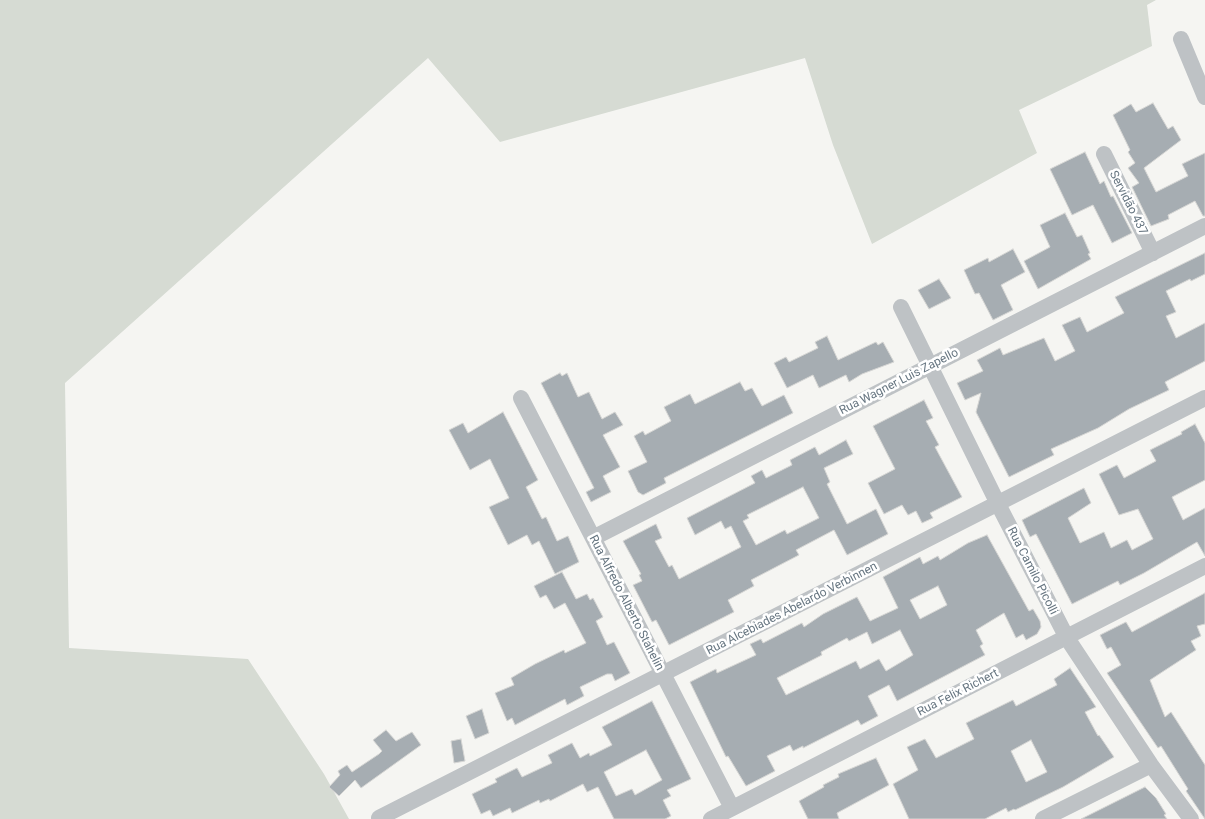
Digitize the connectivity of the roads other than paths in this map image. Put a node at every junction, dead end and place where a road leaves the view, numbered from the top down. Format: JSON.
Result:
{"nodes":[{"id":1,"x":1182,"y":39,"type":"dead end"},
{"id":2,"x":1205,"y":96,"type":"edge"},
{"id":3,"x":1104,"y":154,"type":"dead end"},
{"id":4,"x":1205,"y":226,"type":"edge"},
{"id":5,"x":1153,"y":253,"type":"junction"},
{"id":6,"x":900,"y":307,"type":"dead end"},
{"id":7,"x":930,"y":367,"type":"junction"},
{"id":8,"x":521,"y":398,"type":"dead end"},
{"id":9,"x":1205,"y":398,"type":"edge"},
{"id":10,"x":998,"y":504,"type":"junction"},
{"id":11,"x":593,"y":538,"type":"junction"},
{"id":12,"x":1205,"y":566,"type":"edge"},
{"id":13,"x":1067,"y":638,"type":"junction"},
{"id":14,"x":664,"y":674,"type":"junction"},
{"id":15,"x":1150,"y":764,"type":"junction"},
{"id":16,"x":732,"y":808,"type":"junction"},
{"id":17,"x":379,"y":818,"type":"edge"},
{"id":18,"x":711,"y":819,"type":"edge"},
{"id":19,"x":1043,"y":819,"type":"edge"},
{"id":20,"x":1191,"y":819,"type":"edge"}],
"edges":[{"from":1,"to":2,"type":"street"},
{"from":3,"to":5,"type":"street","name":"Servidão 437"},
{"from":4,"to":5,"type":"street","name":"Rua Wagner Luis Zapello"},
{"from":5,"to":7,"type":"street","name":"Rua Wagner Luis Zapello"},
{"from":6,"to":7,"type":"street","name":"Rua Camilo Picolli"},
{"from":7,"to":10,"type":"street","name":"Rua Camilo Picolli"},
{"from":7,"to":11,"type":"street","name":"Rua Wagner Luis Zapello"},
{"from":8,"to":11,"type":"street","name":"Rua Alfredo Alberto Stahelin"},
{"from":9,"to":10,"type":"street","name":"Rua Alcebiades Abelardo Verbinnen"},
{"from":10,"to":13,"type":"street","name":"Rua Camilo Picolli"},
{"from":10,"to":14,"type":"street","name":"Rua Alcebiades Abelardo Verbinnen"},
{"from":11,"to":14,"type":"street","name":"Rua Alfredo Alberto Stahelin"},
{"from":12,"to":13,"type":"street","name":"Rua Felix Richert"},
{"from":13,"to":15,"type":"street","name":"Rua Camilo Picolli"},
{"from":13,"to":16,"type":"street","name":"Rua Felix Richert"},
{"from":14,"to":16,"type":"street","name":"Rua Alfredo Alberto Stahelin"},
{"from":14,"to":17,"type":"street","name":"Rua Alcebiades Abelardo Verbinnen"},
{"from":15,"to":19,"type":"street"},
{"from":15,"to":20,"type":"street","name":"Rua Camilo Picolli"},
{"from":16,"to":18,"type":"street","name":"Rua Felix Richert"}]}
